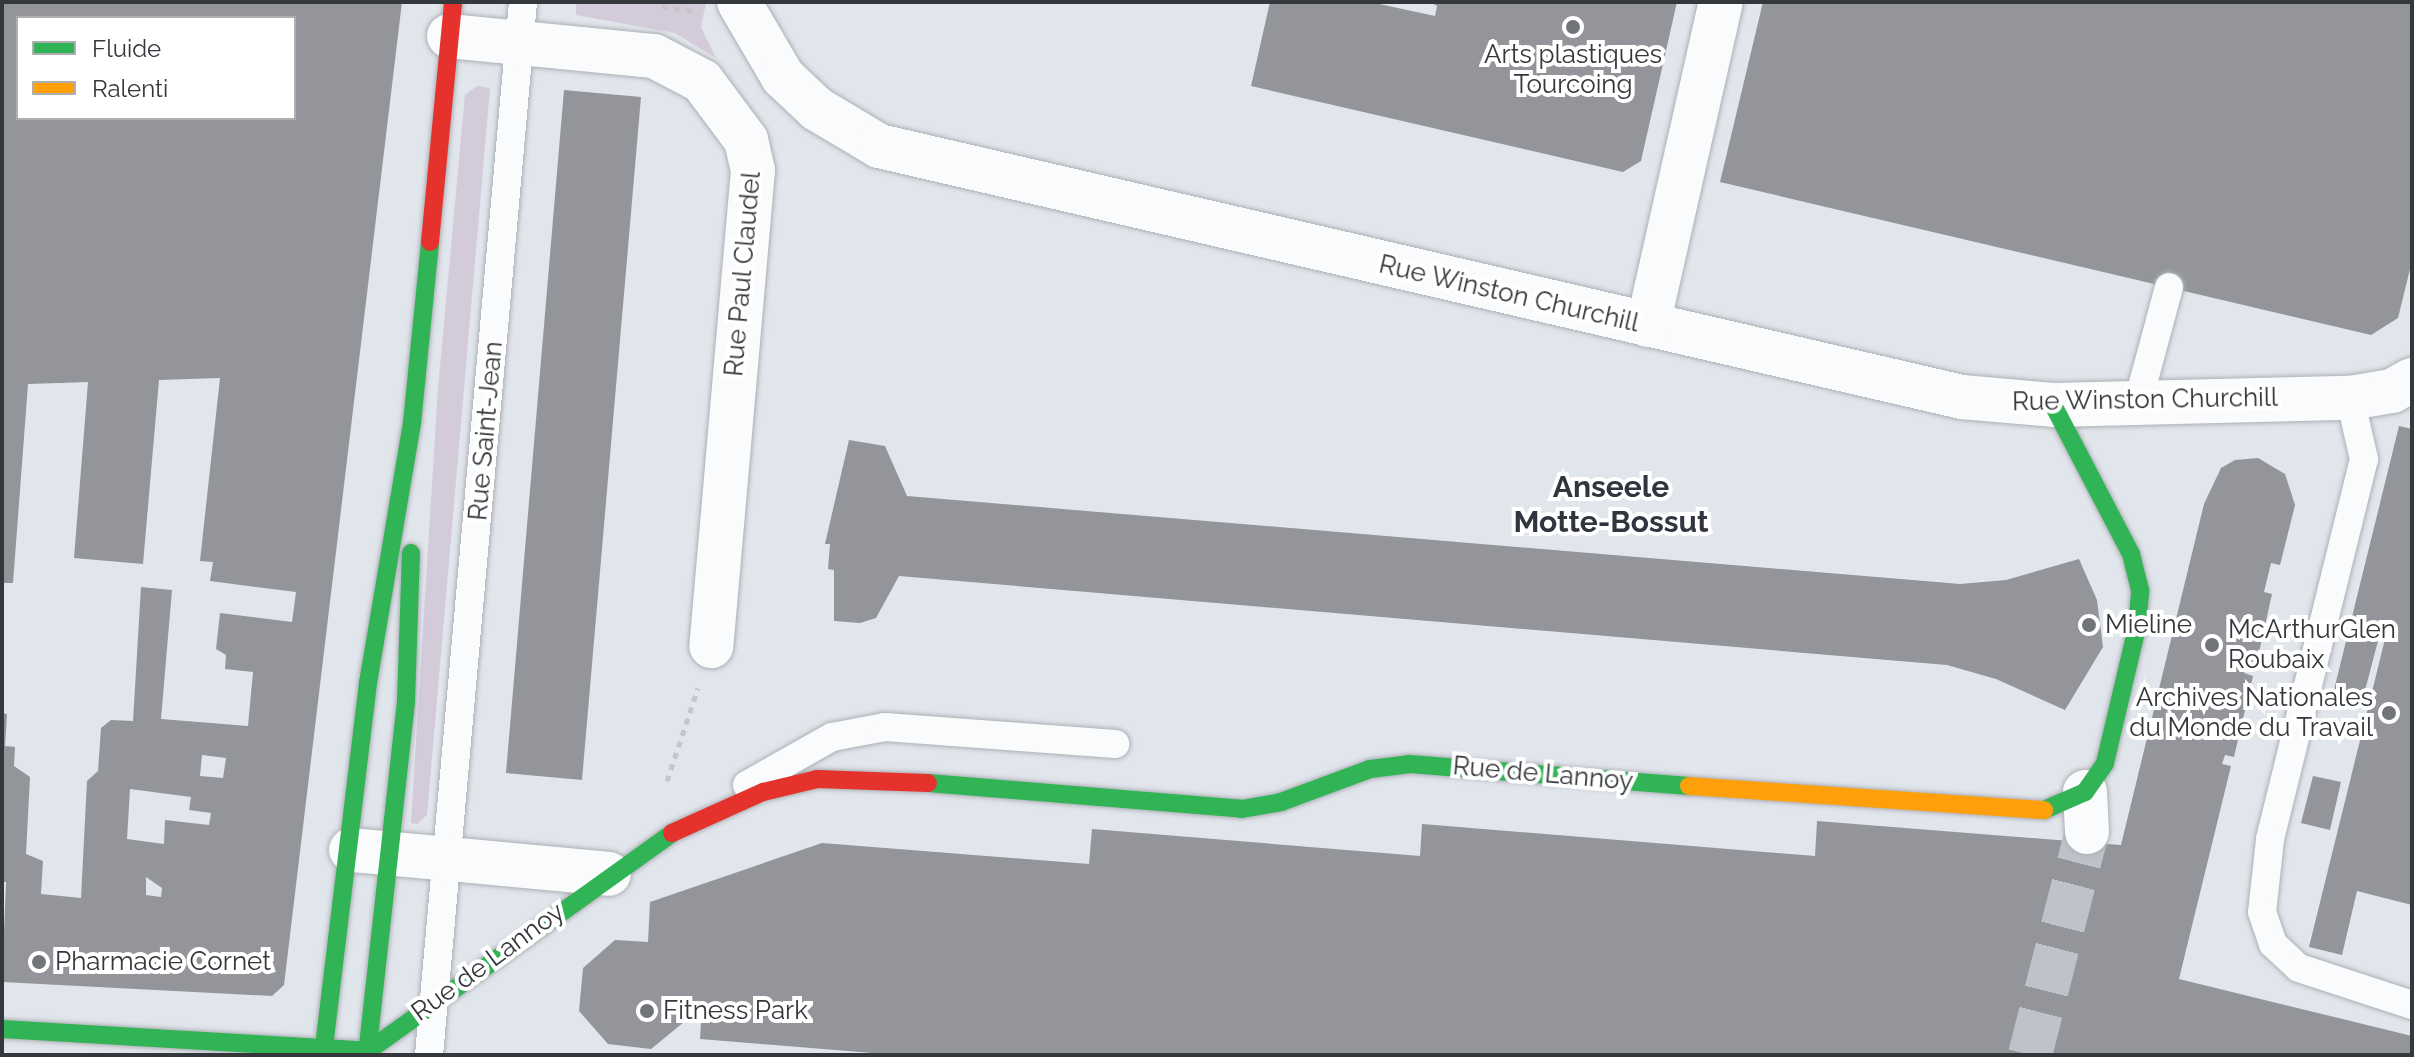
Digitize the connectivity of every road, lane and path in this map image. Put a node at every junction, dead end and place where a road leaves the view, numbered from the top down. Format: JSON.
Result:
{"nodes":[{"id":1,"x":1721,"y":2,"type":"edge"},
{"id":2,"x":645,"y":4,"type":"dead end"},
{"id":3,"x":740,"y":5,"type":"edge"},
{"id":4,"x":451,"y":19,"type":"edge"},
{"id":5,"x":521,"y":21,"type":"edge"},
{"id":6,"x":2169,"y":287,"type":"dead end"},
{"id":7,"x":1648,"y":325,"type":"junction"},
{"id":8,"x":2412,"y":380,"type":"edge"},
{"id":9,"x":2350,"y":398,"type":"junction"},
{"id":10,"x":2138,"y":402,"type":"junction"},
{"id":11,"x":2053,"y":405,"type":"junction"},
{"id":12,"x":412,"y":423,"type":"junction"},
{"id":13,"x":711,"y":646,"type":"joint"},
{"id":14,"x":1115,"y":744,"type":"dead end"},
{"id":15,"x":679,"y":828,"type":"junction"},
{"id":16,"x":645,"y":850,"type":"junction"},
{"id":17,"x":369,"y":852,"type":"junction"},
{"id":18,"x":450,"y":860,"type":"junction"},
{"id":19,"x":609,"y":874,"type":"junction"},
{"id":20,"x":435,"y":1001,"type":"junction"},
{"id":21,"x":2412,"y":1005,"type":"edge"},
{"id":22,"x":2,"y":1029,"type":"edge"},
{"id":23,"x":324,"y":1051,"type":"edge"},
{"id":24,"x":367,"y":1053,"type":"edge"},
{"id":25,"x":396,"y":1055,"type":"edge"},
{"id":26,"x":429,"y":1055,"type":"edge"}],
"edges":[{"from":1,"to":7,"type":"street"},
{"from":2,"to":3,"type":"path"},
{"from":3,"to":7,"type":"street","name":"Rue Winston Churchill"},
{"from":4,"to":5,"type":"street","name":"Rue Paul Claudel"},
{"from":4,"to":12,"type":"street"},
{"from":5,"to":13,"type":"street","name":"Rue Paul Claudel"},
{"from":5,"to":18,"type":"lane","name":"Rue Saint-Jean"},
{"from":6,"to":10,"type":"lane"},
{"from":7,"to":11,"type":"street","name":"Rue Winston Churchill"},
{"from":8,"to":9,"type":"street","name":"Rue Winston Churchill"},
{"from":9,"to":10,"type":"street","name":"Rue Winston Churchill"},
{"from":9,"to":21,"type":"lane"},
{"from":10,"to":11,"type":"street","name":"Rue Winston Churchill"},
{"from":11,"to":15,"type":"street","name":"Rue de Lannoy"},
{"from":12,"to":17,"type":"street"},
{"from":12,"to":17,"type":"street"},
{"from":13,"to":16,"type":"path"},
{"from":14,"to":15,"type":"lane"},
{"from":15,"to":16,"type":"street","name":"Rue de Lannoy"},
{"from":16,"to":19,"type":"street","name":"Rue de Lannoy"},
{"from":17,"to":18,"type":"street"},
{"from":17,"to":23,"type":"street"},
{"from":17,"to":24,"type":"street"},
{"from":18,"to":19,"type":"street","name":"Rue de Lannoy"},
{"from":18,"to":20,"type":"lane","name":"Rue Saint-Jean"},
{"from":19,"to":20,"type":"street","name":"Rue de Lannoy"},
{"from":20,"to":24,"type":"street","name":"Rue de Lannoy"},
{"from":20,"to":26,"type":"lane","name":"Rue Saint-Jean"},
{"from":22,"to":23,"type":"street"},
{"from":23,"to":24,"type":"street"},
{"from":24,"to":25,"type":"lane"}]}
